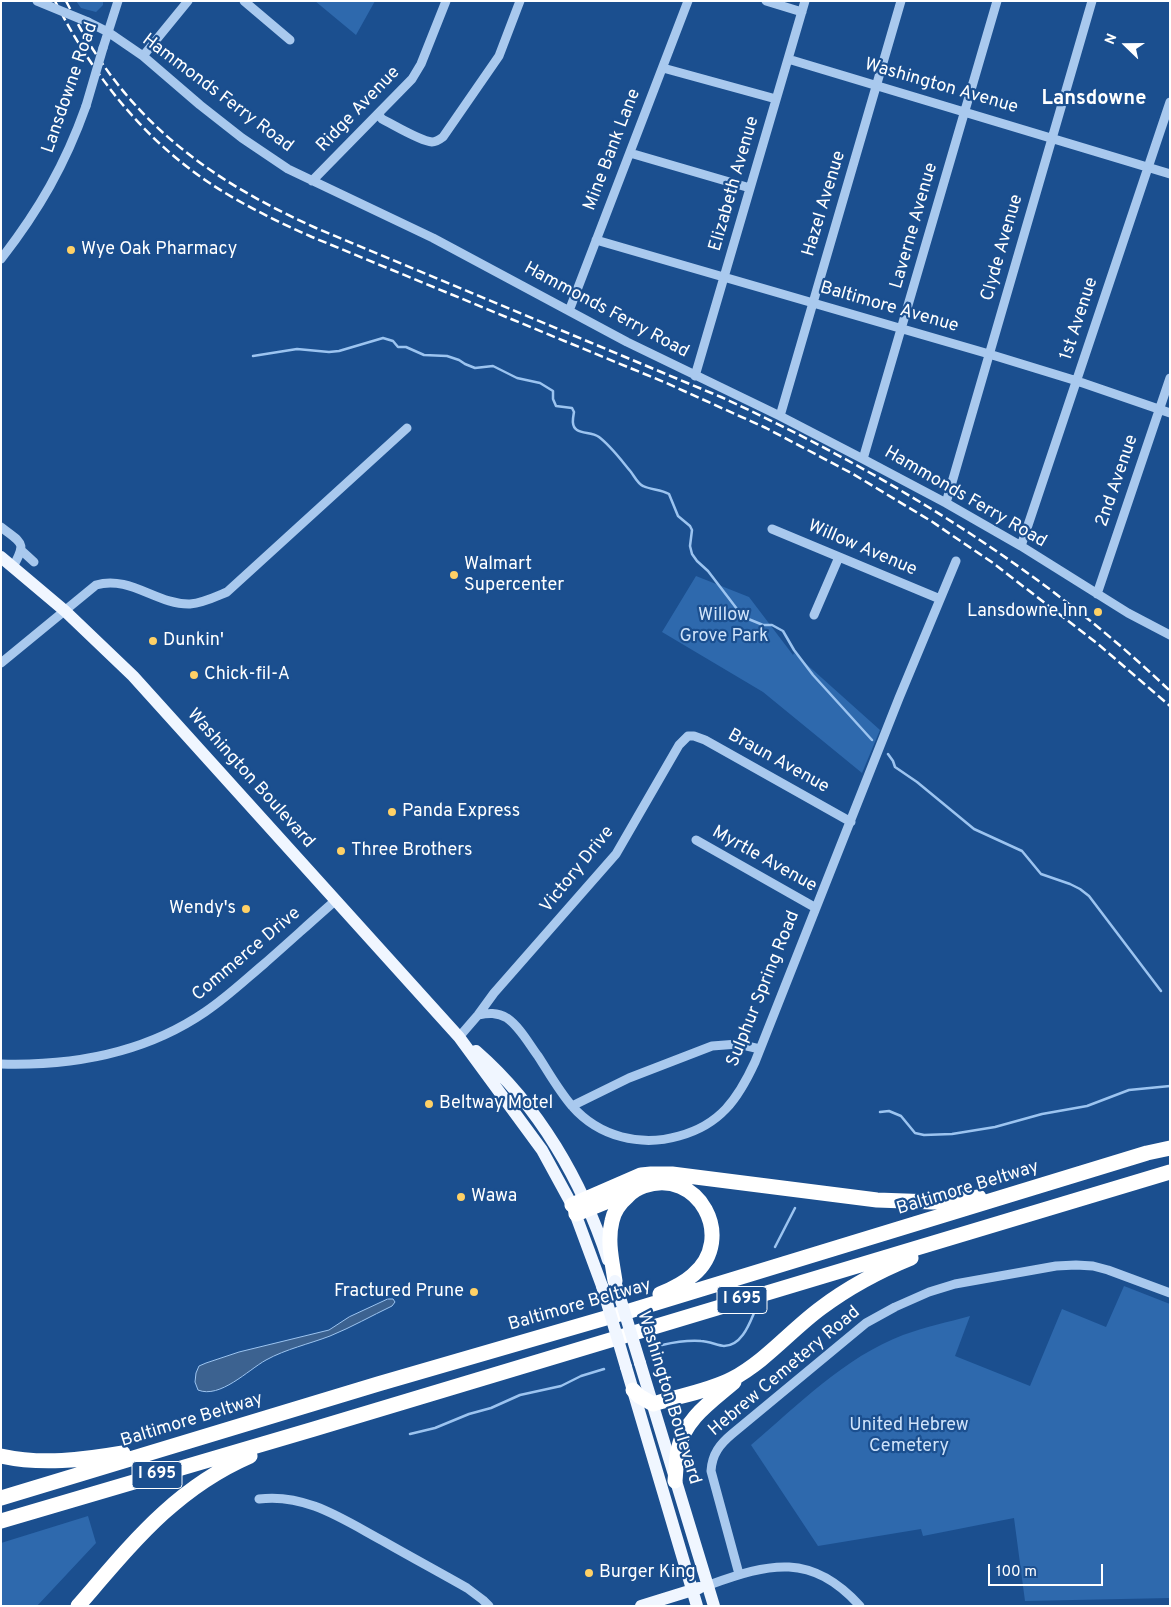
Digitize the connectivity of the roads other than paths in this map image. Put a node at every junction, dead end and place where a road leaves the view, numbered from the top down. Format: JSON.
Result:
{"nodes":[{"id":1,"x":37,"y":1,"type":"edge"},
{"id":2,"x":118,"y":1,"type":"edge"},
{"id":3,"x":188,"y":1,"type":"edge"},
{"id":4,"x":244,"y":1,"type":"edge"},
{"id":5,"x":446,"y":1,"type":"edge"},
{"id":6,"x":520,"y":1,"type":"edge"},
{"id":7,"x":688,"y":1,"type":"edge"},
{"id":8,"x":766,"y":1,"type":"edge"},
{"id":9,"x":805,"y":1,"type":"edge"},
{"id":10,"x":902,"y":1,"type":"edge"},
{"id":11,"x":997,"y":1,"type":"edge"},
{"id":12,"x":1092,"y":1,"type":"edge"},
{"id":13,"x":802,"y":12,"type":"junction"},
{"id":14,"x":108,"y":32,"type":"junction"},
{"id":15,"x":290,"y":40,"type":"dead end"},
{"id":16,"x":143,"y":56,"type":"junction"},
{"id":17,"x":788,"y":59,"type":"junction"},
{"id":18,"x":663,"y":68,"type":"junction"},
{"id":19,"x":877,"y":85,"type":"junction"},
{"id":20,"x":776,"y":99,"type":"junction"},
{"id":21,"x":1170,"y":102,"type":"edge"},
{"id":22,"x":965,"y":111,"type":"junction"},
{"id":23,"x":378,"y":114,"type":"junction"},
{"id":24,"x":1052,"y":138,"type":"junction"},
{"id":25,"x":630,"y":153,"type":"junction"},
{"id":26,"x":1148,"y":166,"type":"junction"},
{"id":27,"x":1170,"y":174,"type":"edge"},
{"id":28,"x":312,"y":182,"type":"junction"},
{"id":29,"x":750,"y":188,"type":"junction"},
{"id":30,"x":596,"y":240,"type":"junction"},
{"id":31,"x":1,"y":259,"type":"edge"},
{"id":32,"x":724,"y":276,"type":"junction"},
{"id":33,"x":812,"y":302,"type":"junction"},
{"id":34,"x":569,"y":311,"type":"junction"},
{"id":35,"x":902,"y":328,"type":"junction"},
{"id":36,"x":989,"y":354,"type":"junction"},
{"id":37,"x":695,"y":376,"type":"junction"},
{"id":38,"x":1170,"y":378,"type":"edge"},
{"id":39,"x":1077,"y":381,"type":"junction"},
{"id":40,"x":1159,"y":410,"type":"junction"},
{"id":41,"x":1170,"y":413,"type":"edge"},
{"id":42,"x":780,"y":416,"type":"junction"},
{"id":43,"x":407,"y":428,"type":"dead end"},
{"id":44,"x":863,"y":459,"type":"junction"},
{"id":45,"x":946,"y":503,"type":"junction"},
{"id":46,"x":1,"y":527,"type":"edge"},
{"id":47,"x":772,"y":528,"type":"dead end"},
{"id":48,"x":1020,"y":546,"type":"junction"},
{"id":49,"x":22,"y":551,"type":"junction"},
{"id":50,"x":1,"y":557,"type":"edge"},
{"id":51,"x":839,"y":557,"type":"junction"},
{"id":52,"x":956,"y":561,"type":"dead end"},
{"id":53,"x":34,"y":562,"type":"dead end"},
{"id":54,"x":13,"y":566,"type":"junction"},
{"id":55,"x":1097,"y":594,"type":"junction"},
{"id":56,"x":940,"y":599,"type":"junction"},
{"id":57,"x":65,"y":611,"type":"junction"},
{"id":58,"x":814,"y":615,"type":"dead end"},
{"id":59,"x":1170,"y":635,"type":"edge"},
{"id":60,"x":1,"y":663,"type":"edge"},
{"id":61,"x":688,"y":736,"type":"joint"},
{"id":62,"x":851,"y":822,"type":"junction"},
{"id":63,"x":696,"y":840,"type":"dead end"},
{"id":64,"x":336,"y":900,"type":"junction"},
{"id":65,"x":816,"y":908,"type":"junction"},
{"id":66,"x":478,"y":1015,"type":"junction"},
{"id":67,"x":459,"y":1037,"type":"junction"},
{"id":68,"x":760,"y":1049,"type":"junction"},
{"id":69,"x":1,"y":1064,"type":"edge"},
{"id":70,"x":572,"y":1106,"type":"junction"},
{"id":71,"x":1170,"y":1148,"type":"edge"},
{"id":72,"x":1170,"y":1172,"type":"edge"},
{"id":73,"x":1052,"y":1183,"type":"junction"},
{"id":74,"x":632,"y":1192,"type":"junction"},
{"id":75,"x":581,"y":1207,"type":"junction"},
{"id":76,"x":993,"y":1224,"type":"junction"},
{"id":77,"x":608,"y":1283,"type":"junction"},
{"id":78,"x":1170,"y":1293,"type":"edge"},
{"id":79,"x":623,"y":1313,"type":"junction"},
{"id":80,"x":752,"y":1366,"type":"junction"},
{"id":81,"x":633,"y":1390,"type":"junction"},
{"id":82,"x":653,"y":1404,"type":"junction"},
{"id":83,"x":314,"y":1429,"type":"junction"},
{"id":84,"x":184,"y":1443,"type":"junction"},
{"id":85,"x":1,"y":1456,"type":"edge"},
{"id":86,"x":675,"y":1481,"type":"junction"},
{"id":87,"x":1,"y":1498,"type":"edge"},
{"id":88,"x":259,"y":1499,"type":"dead end"},
{"id":89,"x":1,"y":1521,"type":"edge"},
{"id":90,"x":134,"y":1542,"type":"junction"},
{"id":91,"x":739,"y":1574,"type":"junction"},
{"id":92,"x":708,"y":1585,"type":"junction"},
{"id":93,"x":693,"y":1590,"type":"junction"},
{"id":94,"x":72,"y":1606,"type":"edge"},
{"id":95,"x":78,"y":1606,"type":"edge"},
{"id":96,"x":489,"y":1606,"type":"edge"},
{"id":97,"x":641,"y":1606,"type":"edge"},
{"id":98,"x":698,"y":1606,"type":"edge"},
{"id":99,"x":714,"y":1606,"type":"edge"},
{"id":100,"x":860,"y":1606,"type":"edge"}],
"edges":[{"from":1,"to":14,"type":"street","name":"Hammonds Ferry Road","bridge":true},
{"from":2,"to":14,"type":"street","name":"Lansdowne Road"},
{"from":3,"to":16,"type":"street"},
{"from":4,"to":15,"type":"street"},
{"from":5,"to":23,"type":"street","name":"Ridge Avenue"},
{"from":6,"to":23,"type":"street"},
{"from":7,"to":18,"type":"street","name":"Mine Bank Lane"},
{"from":8,"to":13,"type":"street"},
{"from":9,"to":13,"type":"street","name":"Elizabeth Avenue"},
{"from":10,"to":19,"type":"street","name":"Hazel Avenue"},
{"from":11,"to":22,"type":"street","name":"Laverne Avenue"},
{"from":12,"to":24,"type":"street","name":"Clyde Avenue"},
{"from":13,"to":17,"type":"street","name":"Elizabeth Avenue"},
{"from":14,"to":16,"type":"street","name":"Hammonds Ferry Road"},
{"from":14,"to":31,"type":"street","name":"Lansdowne Road","bridge":true},
{"from":16,"to":28,"type":"street","name":"Hammonds Ferry Road"},
{"from":17,"to":19,"type":"street","name":"Washington Avenue"},
{"from":17,"to":20,"type":"street","name":"Elizabeth Avenue"},
{"from":18,"to":20,"type":"street"},
{"from":18,"to":25,"type":"street","name":"Mine Bank Lane"},
{"from":19,"to":22,"type":"street","name":"Washington Avenue"},
{"from":19,"to":33,"type":"street","name":"Hazel Avenue"},
{"from":20,"to":29,"type":"street","name":"Elizabeth Avenue"},
{"from":21,"to":26,"type":"street","name":"1st Avenue"},
{"from":22,"to":24,"type":"street","name":"Washington Avenue"},
{"from":22,"to":35,"type":"street","name":"Laverne Avenue"},
{"from":23,"to":28,"type":"street","name":"Ridge Avenue"},
{"from":24,"to":26,"type":"street","name":"Washington Avenue"},
{"from":24,"to":36,"type":"street","name":"Clyde Avenue"},
{"from":25,"to":29,"type":"street"},
{"from":25,"to":30,"type":"street","name":"Mine Bank Lane"},
{"from":26,"to":27,"type":"street","name":"Washington Avenue"},
{"from":26,"to":39,"type":"street","name":"1st Avenue"},
{"from":28,"to":34,"type":"street","name":"Hammonds Ferry Road"},
{"from":29,"to":32,"type":"street","name":"Elizabeth Avenue"},
{"from":30,"to":32,"type":"street","name":"Baltimore Avenue"},
{"from":30,"to":34,"type":"street","name":"Mine Bank Lane"},
{"from":32,"to":33,"type":"street","name":"Baltimore Avenue"},
{"from":32,"to":37,"type":"street","name":"Elizabeth Avenue"},
{"from":33,"to":35,"type":"street","name":"Baltimore Avenue"},
{"from":33,"to":42,"type":"street","name":"Hazel Avenue"},
{"from":34,"to":37,"type":"street","name":"Hammonds Ferry Road"},
{"from":35,"to":36,"type":"street","name":"Baltimore Avenue"},
{"from":35,"to":44,"type":"street","name":"Laverne Avenue"},
{"from":36,"to":39,"type":"street","name":"Baltimore Avenue"},
{"from":36,"to":45,"type":"street","name":"Clyde Avenue"},
{"from":37,"to":42,"type":"street","name":"Hammonds Ferry Road"},
{"from":38,"to":40,"type":"street","name":"2nd Avenue"},
{"from":39,"to":40,"type":"street","name":"Baltimore Avenue"},
{"from":39,"to":48,"type":"street","name":"1st Avenue"},
{"from":40,"to":41,"type":"street","name":"Baltimore Avenue"},
{"from":40,"to":55,"type":"street","name":"2nd Avenue"},
{"from":42,"to":44,"type":"street","name":"Hammonds Ferry Road"},
{"from":43,"to":57,"type":"street"},
{"from":44,"to":45,"type":"street","name":"Hammonds Ferry Road"},
{"from":45,"to":48,"type":"street","name":"Hammonds Ferry Road"},
{"from":46,"to":49,"type":"street"},
{"from":47,"to":51,"type":"street","name":"Willow Avenue"},
{"from":48,"to":55,"type":"street","name":"Hammonds Ferry Road"},
{"from":49,"to":53,"type":"street"},
{"from":49,"to":54,"type":"street"},
{"from":50,"to":54,"type":"main road","name":"Washington Boulevard"},
{"from":51,"to":56,"type":"street","name":"Willow Avenue"},
{"from":51,"to":58,"type":"street"},
{"from":52,"to":56,"type":"street","name":"Sulphur Spring Road"},
{"from":54,"to":57,"type":"main road","name":"Washington Boulevard"},
{"from":55,"to":59,"type":"street","name":"Hammonds Ferry Road"},
{"from":56,"to":62,"type":"street","name":"Sulphur Spring Road"},
{"from":57,"to":60,"type":"street"},
{"from":57,"to":64,"type":"main road","name":"Washington Boulevard"},
{"from":61,"to":62,"type":"street","name":"Braun Avenue"},
{"from":61,"to":66,"type":"street","name":"Victory Drive"},
{"from":62,"to":65,"type":"street","name":"Sulphur Spring Road"},
{"from":63,"to":65,"type":"street","name":"Myrtle Avenue"},
{"from":64,"to":67,"type":"main road","name":"Washington Boulevard"},
{"from":64,"to":69,"type":"street","name":"Commerce Drive"},
{"from":65,"to":68,"type":"street","name":"Sulphur Spring Road"},
{"from":66,"to":67,"type":"street"},
{"from":66,"to":70,"type":"street","name":"Sulphur Spring Road"},
{"from":67,"to":75,"type":"main road","name":"Washington Boulevard"},
{"from":68,"to":70,"type":"street"},
{"from":68,"to":70,"type":"street","name":"Sulphur Spring Road"},
{"from":71,"to":73,"type":"highway","name":"Baltimore Beltway","number":"I 695"},
{"from":72,"to":76,"type":"highway","number":"I 695"},
{"from":73,"to":75,"type":"highway"},
{"from":73,"to":79,"type":"highway","name":"Baltimore Beltway","number":"I 695"},
{"from":74,"to":75,"type":"highway"},
{"from":74,"to":77,"type":"highway"},
{"from":74,"to":79,"type":"highway"},
{"from":75,"to":77,"type":"main road","name":"Washington Boulevard"},
{"from":76,"to":80,"type":"highway"},
{"from":76,"to":83,"type":"highway","number":"I 695"},
{"from":77,"to":81,"type":"main road","name":"Washington Boulevard","bridge":true},
{"from":77,"to":82,"type":"main road","name":"Washington Boulevard","bridge":true},
{"from":78,"to":91,"type":"street","name":"Hebrew Cemetery Road"},
{"from":79,"to":84,"type":"highway","name":"Baltimore Beltway","number":"I 695"},
{"from":80,"to":82,"type":"highway"},
{"from":80,"to":86,"type":"highway"},
{"from":81,"to":82,"type":"highway"},
{"from":81,"to":93,"type":"main road","name":"Washington Boulevard"},
{"from":82,"to":86,"type":"main road","name":"Washington Boulevard"},
{"from":83,"to":89,"type":"highway","number":"I 695"},
{"from":83,"to":90,"type":"highway"},
{"from":84,"to":85,"type":"highway"},
{"from":84,"to":87,"type":"highway","name":"Baltimore Beltway","number":"I 695"},
{"from":86,"to":92,"type":"main road","name":"Washington Boulevard"},
{"from":88,"to":96,"type":"street"},
{"from":90,"to":94,"type":"highway"},
{"from":90,"to":95,"type":"highway"},
{"from":91,"to":92,"type":"street"},
{"from":91,"to":100,"type":"street"},
{"from":92,"to":93,"type":"main road"},
{"from":92,"to":99,"type":"main road","name":"Washington Boulevard"},
{"from":93,"to":97,"type":"main road"},
{"from":93,"to":98,"type":"main road","name":"Washington Boulevard"}]}
